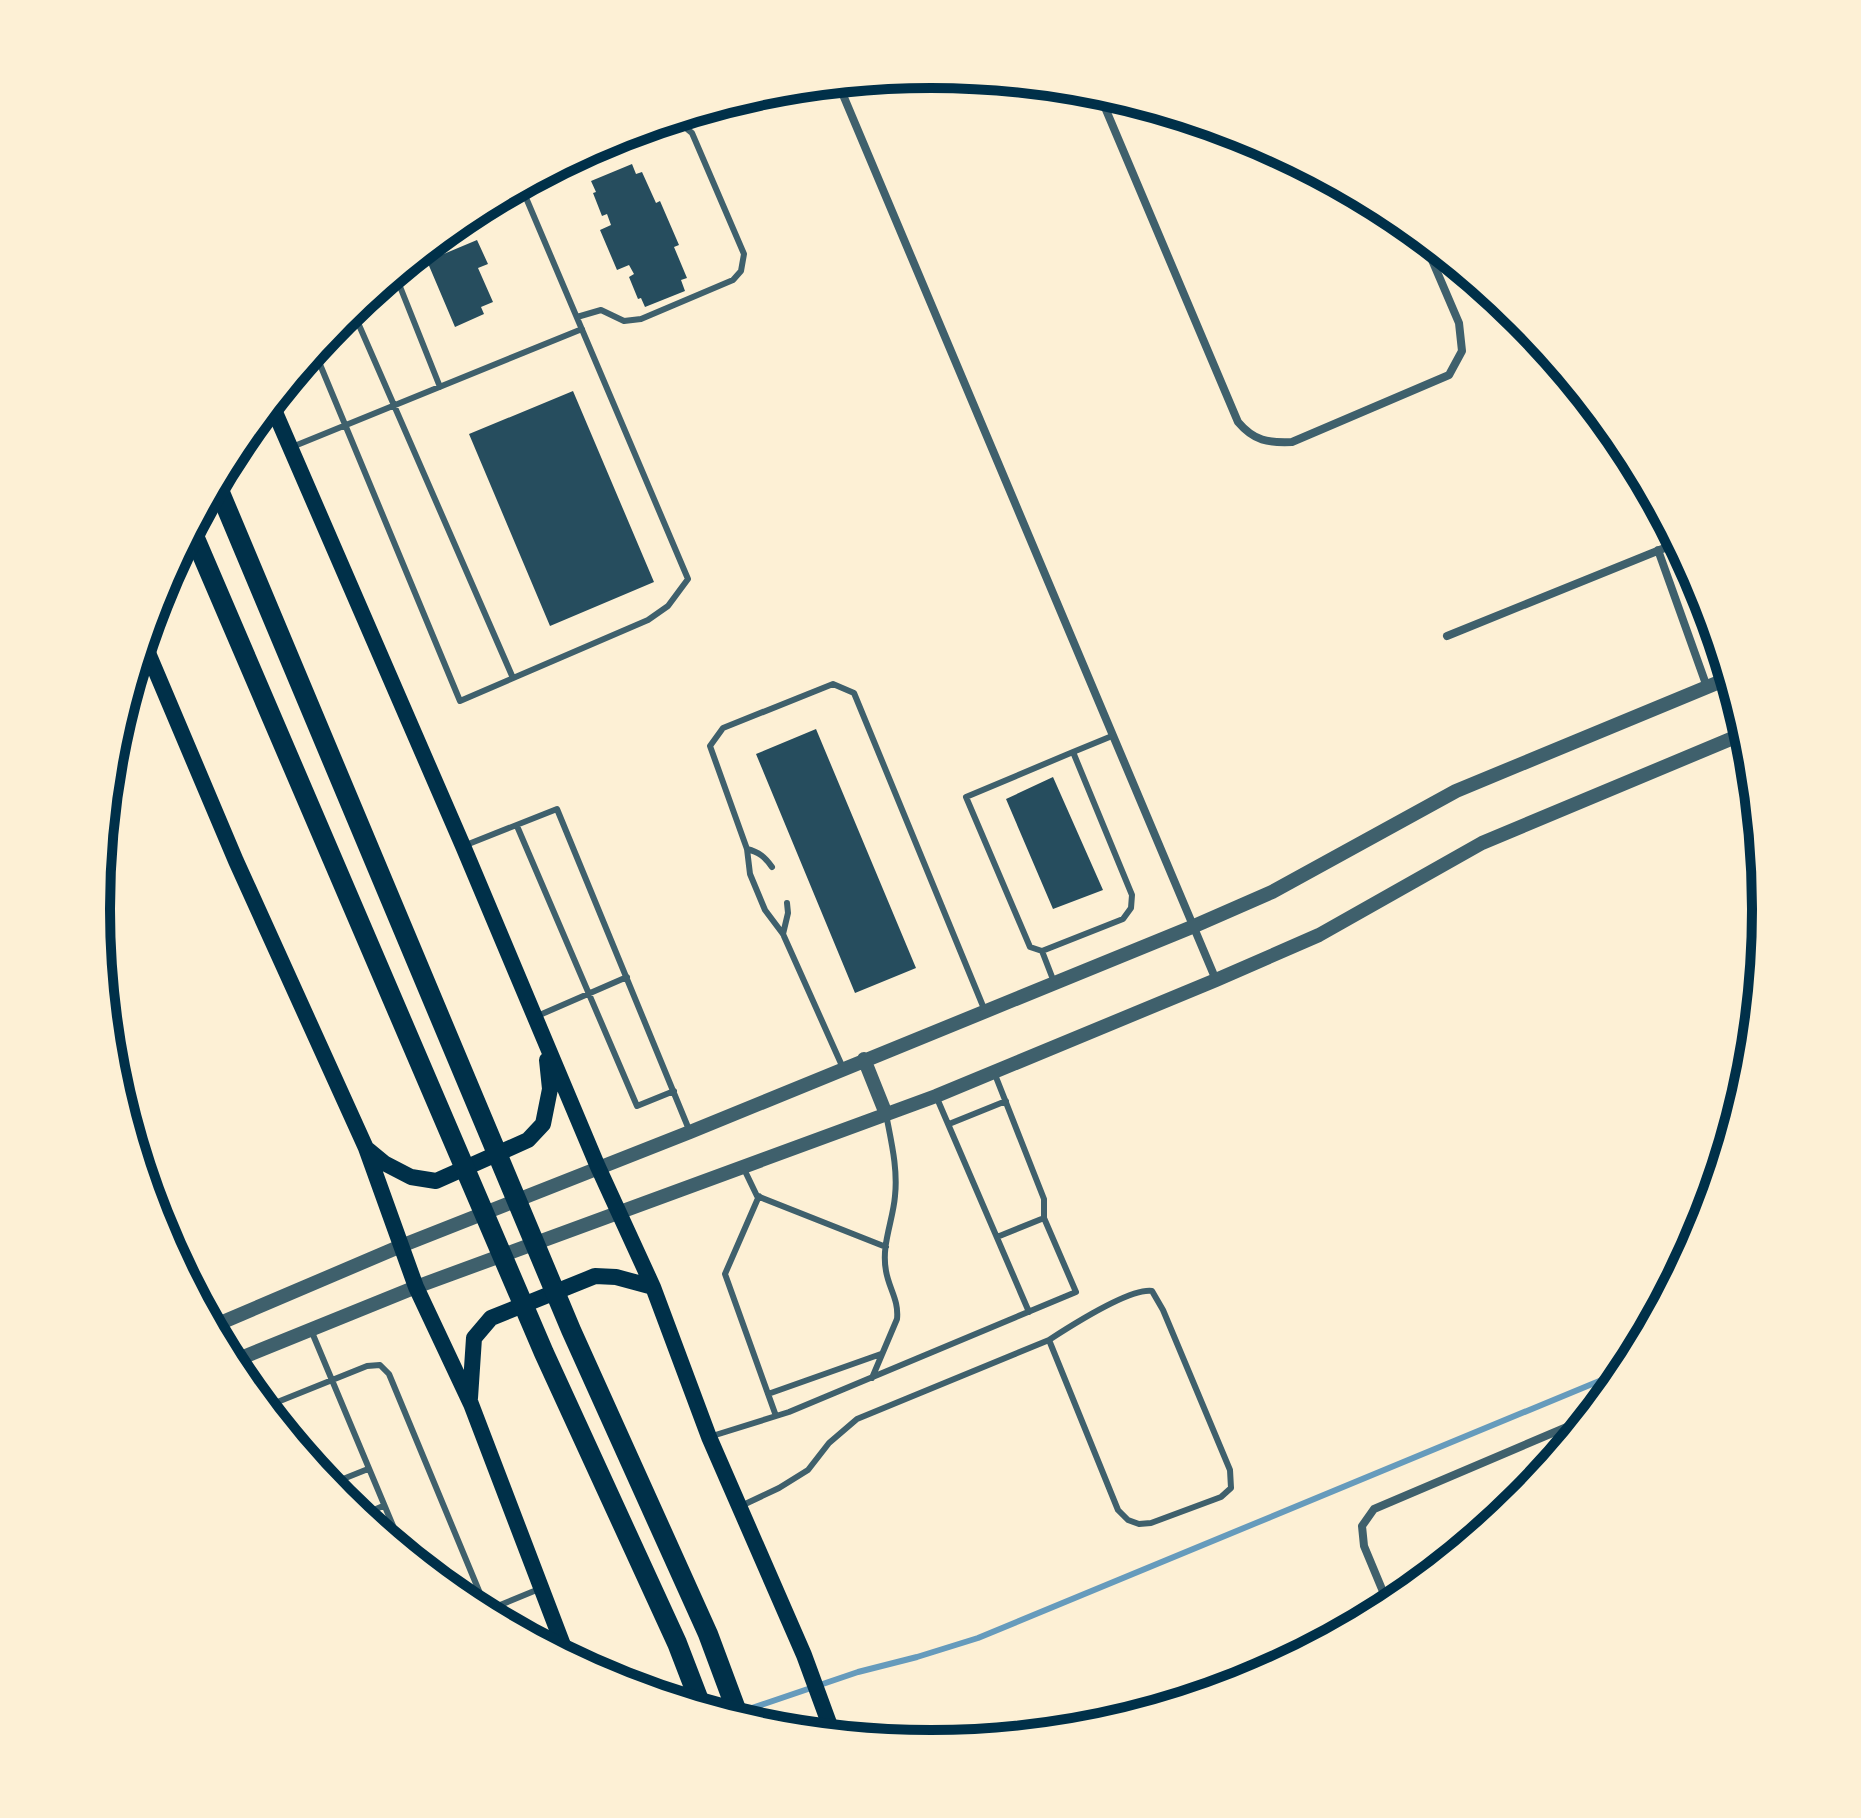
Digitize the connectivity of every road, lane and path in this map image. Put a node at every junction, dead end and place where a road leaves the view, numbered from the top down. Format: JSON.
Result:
{"nodes":[{"id":1,"x":842,"y":93,"type":"edge"},
{"id":2,"x":1105,"y":107,"type":"edge"},
{"id":3,"x":685,"y":126,"type":"edge"},
{"id":4,"x":525,"y":195,"type":"edge"},
{"id":5,"x":1432,"y":259,"type":"edge"},
{"id":6,"x":399,"y":284,"type":"edge"},
{"id":7,"x":577,"y":317,"type":"junction"},
{"id":8,"x":357,"y":321,"type":"edge"},
{"id":9,"x":582,"y":329,"type":"junction"},
{"id":10,"x":319,"y":362,"type":"edge"},
{"id":11,"x":440,"y":387,"type":"junction"},
{"id":12,"x":394,"y":405,"type":"junction"},
{"id":13,"x":276,"y":414,"type":"edge"},
{"id":14,"x":346,"y":425,"type":"junction"},
{"id":15,"x":290,"y":448,"type":"junction"},
{"id":16,"x":221,"y":495,"type":"edge"},
{"id":17,"x":196,"y":541,"type":"edge"},
{"id":18,"x":1667,"y":547,"type":"edge"},
{"id":19,"x":1658,"y":550,"type":"junction"},
{"id":20,"x":1447,"y":636,"type":"dead end"},
{"id":21,"x":149,"y":656,"type":"edge"},
{"id":22,"x":513,"y":678,"type":"junction"},
{"id":23,"x":1719,"y":682,"type":"edge"},
{"id":24,"x":1707,"y":687,"type":"junction"},
{"id":25,"x":1112,"y":736,"type":"junction"},
{"id":26,"x":1733,"y":738,"type":"edge"},
{"id":27,"x":1073,"y":752,"type":"junction"},
{"id":28,"x":517,"y":826,"type":"junction"},
{"id":29,"x":463,"y":846,"type":"junction"},
{"id":30,"x":747,"y":849,"type":"junction"},
{"id":31,"x":772,"y":867,"type":"dead end"},
{"id":32,"x":787,"y":903,"type":"dead end"},
{"id":33,"x":1192,"y":927,"type":"junction"},
{"id":34,"x":783,"y":934,"type":"junction"},
{"id":35,"x":1042,"y":951,"type":"junction"},
{"id":36,"x":627,"y":977,"type":"junction"},
{"id":37,"x":1216,"y":980,"type":"junction"},
{"id":38,"x":1054,"y":983,"type":"junction"},
{"id":39,"x":589,"y":994,"type":"junction"},
{"id":40,"x":985,"y":1011,"type":"junction"},
{"id":41,"x":535,"y":1018,"type":"junction"},
{"id":42,"x":545,"y":1042,"type":"junction"},
{"id":43,"x":864,"y":1059,"type":"junction"},
{"id":44,"x":843,"y":1068,"type":"junction"},
{"id":45,"x":994,"y":1072,"type":"junction"},
{"id":46,"x":674,"y":1091,"type":"junction"},
{"id":47,"x":936,"y":1096,"type":"junction"},
{"id":48,"x":1006,"y":1101,"type":"junction"},
{"id":49,"x":886,"y":1114,"type":"junction"},
{"id":50,"x":949,"y":1124,"type":"junction"},
{"id":51,"x":690,"y":1132,"type":"junction"},
{"id":52,"x":366,"y":1148,"type":"junction"},
{"id":53,"x":743,"y":1165,"type":"junction"},
{"id":54,"x":598,"y":1167,"type":"junction"},
{"id":55,"x":759,"y":1196,"type":"junction"},
{"id":56,"x":621,"y":1213,"type":"junction"},
{"id":57,"x":1044,"y":1218,"type":"junction"},
{"id":58,"x":997,"y":1237,"type":"junction"},
{"id":59,"x":401,"y":1246,"type":"junction"},
{"id":60,"x":886,"y":1247,"type":"junction"},
{"id":61,"x":416,"y":1287,"type":"junction"},
{"id":62,"x":653,"y":1287,"type":"junction"},
{"id":63,"x":1029,"y":1312,"type":"junction"},
{"id":64,"x":221,"y":1323,"type":"edge"},
{"id":65,"x":311,"y":1330,"type":"junction"},
{"id":66,"x":1049,"y":1340,"type":"junction"},
{"id":67,"x":881,"y":1354,"type":"junction"},
{"id":68,"x":243,"y":1357,"type":"edge"},
{"id":69,"x":872,"y":1378,"type":"junction"},
{"id":70,"x":331,"y":1380,"type":"junction"},
{"id":71,"x":768,"y":1394,"type":"junction"},
{"id":72,"x":275,"y":1403,"type":"edge"},
{"id":73,"x":471,"y":1404,"type":"junction"},
{"id":74,"x":776,"y":1416,"type":"junction"},
{"id":75,"x":1567,"y":1427,"type":"edge"},
{"id":76,"x":709,"y":1437,"type":"junction"},
{"id":77,"x":368,"y":1469,"type":"junction"},
{"id":78,"x":341,"y":1480,"type":"edge"},
{"id":79,"x":383,"y":1506,"type":"junction"},
{"id":80,"x":739,"y":1507,"type":"junction"},
{"id":81,"x":372,"y":1511,"type":"edge"},
{"id":82,"x":394,"y":1530,"type":"edge"},
{"id":83,"x":541,"y":1588,"type":"junction"},
{"id":84,"x":1384,"y":1594,"type":"edge"},
{"id":85,"x":479,"y":1595,"type":"edge"},
{"id":86,"x":499,"y":1607,"type":"edge"},
{"id":87,"x":562,"y":1642,"type":"edge"},
{"id":88,"x":697,"y":1695,"type":"edge"},
{"id":89,"x":735,"y":1706,"type":"edge"},
{"id":90,"x":830,"y":1724,"type":"edge"}],
"edges":[{"from":1,"to":25,"type":"street"},
{"from":2,"to":5,"type":"street"},
{"from":3,"to":7,"type":"lane"},
{"from":4,"to":7,"type":"lane"},
{"from":6,"to":11,"type":"lane"},
{"from":7,"to":9,"type":"lane"},
{"from":8,"to":12,"type":"lane"},
{"from":9,"to":11,"type":"lane"},
{"from":9,"to":22,"type":"lane"},
{"from":10,"to":14,"type":"lane"},
{"from":11,"to":12,"type":"lane"},
{"from":12,"to":14,"type":"lane"},
{"from":12,"to":22,"type":"lane"},
{"from":13,"to":15,"type":"main road"},
{"from":14,"to":15,"type":"lane"},
{"from":14,"to":22,"type":"lane"},
{"from":15,"to":29,"type":"main road"},
{"from":16,"to":89,"type":"highway"},
{"from":17,"to":88,"type":"highway"},
{"from":18,"to":19,"type":"street"},
{"from":19,"to":20,"type":"street"},
{"from":19,"to":24,"type":"street"},
{"from":21,"to":52,"type":"main road"},
{"from":23,"to":24,"type":"street"},
{"from":24,"to":33,"type":"street"},
{"from":25,"to":27,"type":"lane"},
{"from":25,"to":33,"type":"street"},
{"from":26,"to":37,"type":"street"},
{"from":27,"to":35,"type":"lane"},
{"from":27,"to":35,"type":"lane"},
{"from":28,"to":29,"type":"lane"},
{"from":28,"to":36,"type":"lane"},
{"from":28,"to":39,"type":"lane"},
{"from":29,"to":41,"type":"main road"},
{"from":30,"to":31,"type":"lane"},
{"from":30,"to":34,"type":"lane"},
{"from":30,"to":40,"type":"lane"},
{"from":32,"to":34,"type":"lane"},
{"from":33,"to":37,"type":"street"},
{"from":33,"to":38,"type":"street"},
{"from":34,"to":44,"type":"lane"},
{"from":35,"to":38,"type":"lane"},
{"from":36,"to":39,"type":"lane"},
{"from":36,"to":46,"type":"lane"},
{"from":37,"to":45,"type":"street"},
{"from":38,"to":40,"type":"street"},
{"from":39,"to":41,"type":"lane"},
{"from":39,"to":46,"type":"lane"},
{"from":40,"to":43,"type":"street"},
{"from":41,"to":42,"type":"main road"},
{"from":42,"to":52,"type":"main road"},
{"from":42,"to":54,"type":"main road"},
{"from":43,"to":44,"type":"street"},
{"from":43,"to":49,"type":"street"},
{"from":44,"to":51,"type":"street"},
{"from":45,"to":47,"type":"street"},
{"from":45,"to":48,"type":"lane"},
{"from":46,"to":51,"type":"lane"},
{"from":47,"to":49,"type":"street"},
{"from":47,"to":50,"type":"lane"},
{"from":48,"to":50,"type":"lane"},
{"from":48,"to":57,"type":"lane"},
{"from":49,"to":53,"type":"street"},
{"from":49,"to":60,"type":"lane"},
{"from":50,"to":58,"type":"lane"},
{"from":51,"to":54,"type":"street"},
{"from":52,"to":59,"type":"main road"},
{"from":53,"to":55,"type":"lane"},
{"from":53,"to":56,"type":"street"},
{"from":54,"to":56,"type":"main road"},
{"from":54,"to":59,"type":"street"},
{"from":55,"to":60,"type":"lane"},
{"from":55,"to":71,"type":"lane"},
{"from":56,"to":61,"type":"street"},
{"from":56,"to":62,"type":"main road"},
{"from":57,"to":58,"type":"lane"},
{"from":57,"to":63,"type":"lane"},
{"from":58,"to":63,"type":"lane"},
{"from":59,"to":61,"type":"main road"},
{"from":59,"to":64,"type":"street"},
{"from":60,"to":67,"type":"lane"},
{"from":61,"to":65,"type":"street"},
{"from":61,"to":73,"type":"main road"},
{"from":62,"to":73,"type":"main road"},
{"from":62,"to":76,"type":"main road"},
{"from":63,"to":69,"type":"lane"},
{"from":65,"to":68,"type":"street"},
{"from":65,"to":70,"type":"lane"},
{"from":66,"to":66,"type":"lane"},
{"from":66,"to":80,"type":"lane"},
{"from":67,"to":69,"type":"lane"},
{"from":67,"to":71,"type":"lane"},
{"from":69,"to":74,"type":"lane"},
{"from":70,"to":72,"type":"lane"},
{"from":70,"to":77,"type":"lane"},
{"from":70,"to":85,"type":"lane"},
{"from":71,"to":74,"type":"lane"},
{"from":73,"to":83,"type":"main road"},
{"from":74,"to":76,"type":"lane"},
{"from":75,"to":84,"type":"street"},
{"from":76,"to":80,"type":"main road"},
{"from":77,"to":78,"type":"lane"},
{"from":77,"to":79,"type":"lane"},
{"from":79,"to":81,"type":"lane"},
{"from":79,"to":82,"type":"lane"},
{"from":80,"to":90,"type":"main road"},
{"from":83,"to":86,"type":"lane"},
{"from":83,"to":87,"type":"main road"}]}
